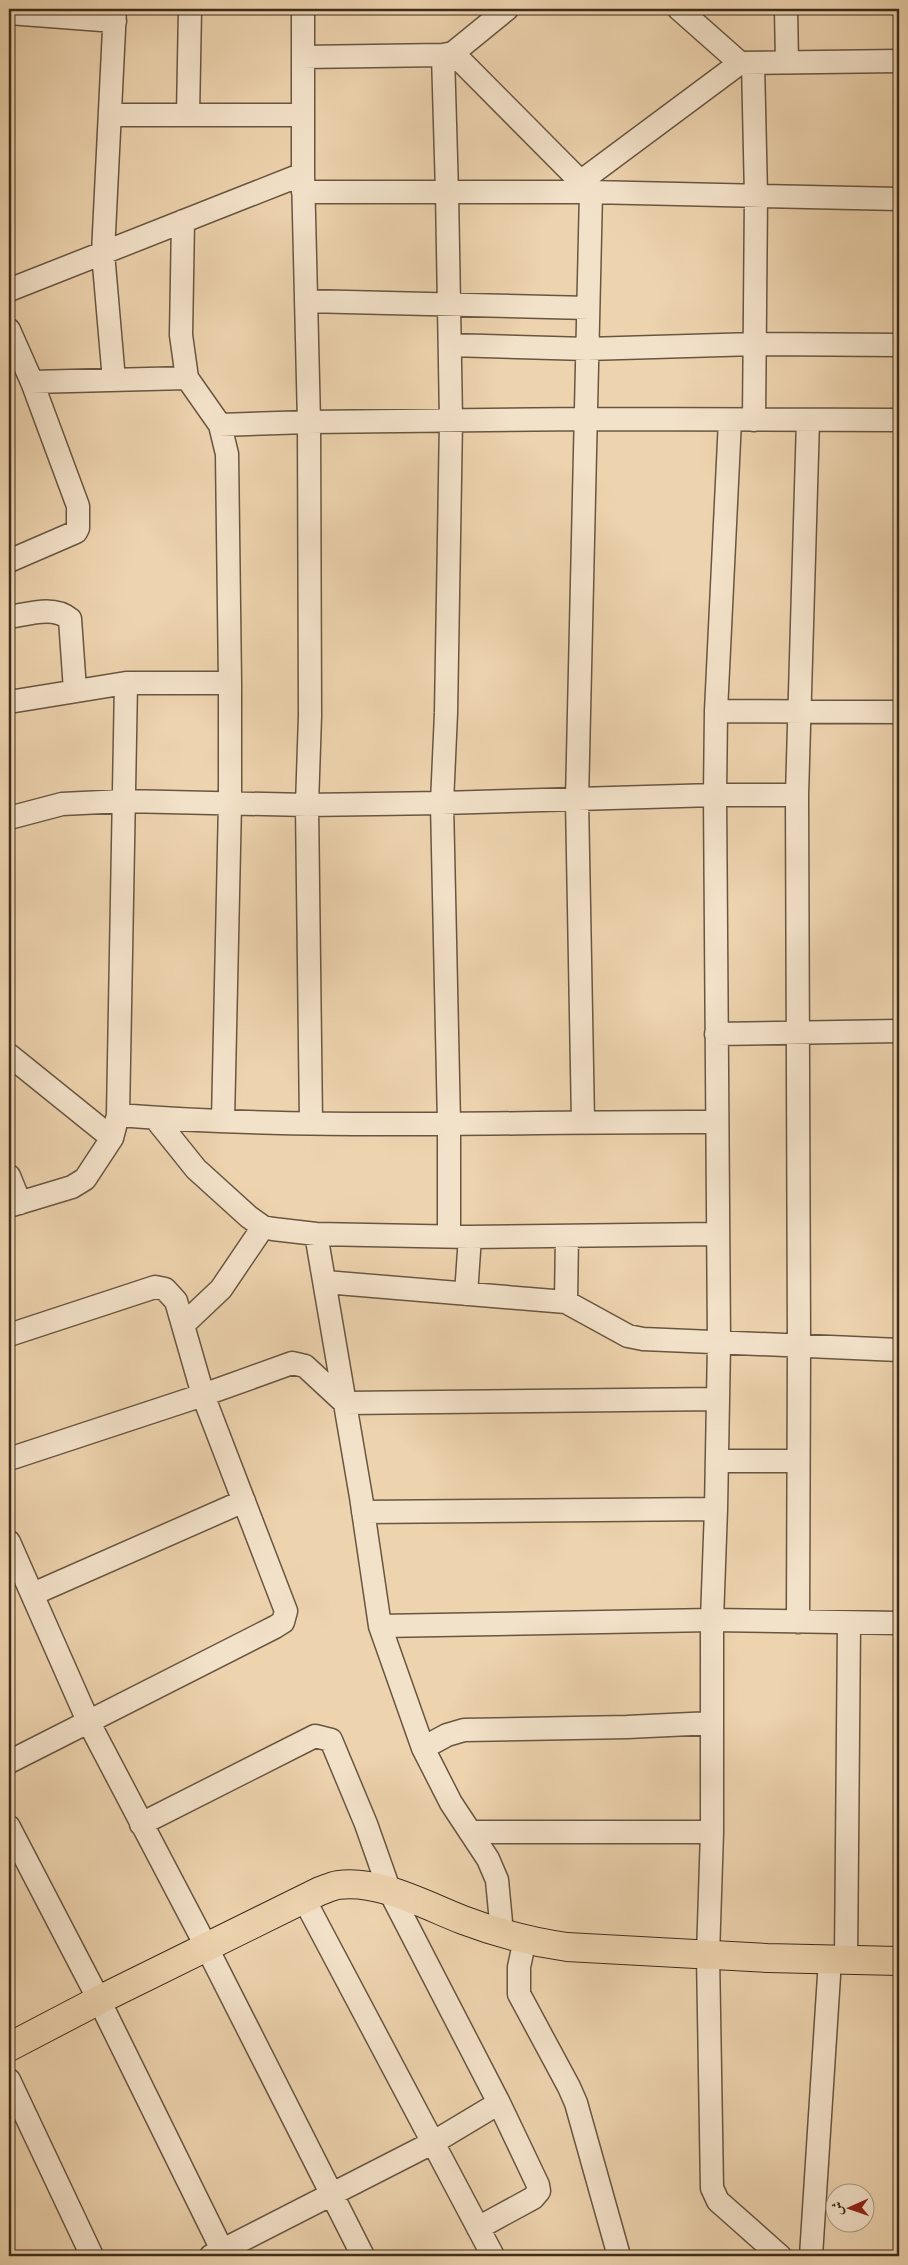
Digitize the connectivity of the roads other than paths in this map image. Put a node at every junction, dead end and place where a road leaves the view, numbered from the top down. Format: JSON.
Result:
{"nodes":[{"id":1,"x":190,"y":9,"type":"edge"},
{"id":2,"x":304,"y":9,"type":"edge"},
{"id":3,"x":507,"y":9,"type":"edge"},
{"id":4,"x":679,"y":9,"type":"edge"},
{"id":5,"x":786,"y":9,"type":"edge"},
{"id":6,"x":9,"y":13,"type":"edge"},
{"id":7,"x":115,"y":15,"type":"edge"},
{"id":8,"x":448,"y":54,"type":"junction"},
{"id":9,"x":303,"y":57,"type":"junction"},
{"id":10,"x":899,"y":61,"type":"edge"},
{"id":11,"x":787,"y":62,"type":"junction"},
{"id":12,"x":747,"y":63,"type":"junction"},
{"id":13,"x":110,"y":115,"type":"junction"},
{"id":14,"x":188,"y":115,"type":"junction"},
{"id":15,"x":303,"y":115,"type":"junction"},
{"id":16,"x":303,"y":183,"type":"junction"},
{"id":17,"x":585,"y":187,"type":"junction"},
{"id":18,"x":447,"y":192,"type":"junction"},
{"id":19,"x":756,"y":196,"type":"junction"},
{"id":20,"x":899,"y":198,"type":"edge"},
{"id":21,"x":183,"y":221,"type":"junction"},
{"id":22,"x":103,"y":253,"type":"junction"},
{"id":23,"x":9,"y":290,"type":"edge"},
{"id":24,"x":306,"y":301,"type":"junction"},
{"id":25,"x":450,"y":305,"type":"junction"},
{"id":26,"x":588,"y":308,"type":"junction"},
{"id":27,"x":9,"y":330,"type":"edge"},
{"id":28,"x":755,"y":344,"type":"junction"},
{"id":29,"x":450,"y":345,"type":"junction"},
{"id":30,"x":899,"y":345,"type":"edge"},
{"id":31,"x":587,"y":349,"type":"junction"},
{"id":32,"x":187,"y":378,"type":"junction"},
{"id":33,"x":114,"y":380,"type":"junction"},
{"id":34,"x":32,"y":382,"type":"junction"},
{"id":35,"x":586,"y":419,"type":"junction"},
{"id":36,"x":451,"y":420,"type":"junction"},
{"id":37,"x":730,"y":420,"type":"junction"},
{"id":38,"x":754,"y":420,"type":"junction"},
{"id":39,"x":808,"y":420,"type":"junction"},
{"id":40,"x":899,"y":420,"type":"edge"},
{"id":41,"x":309,"y":422,"type":"junction"},
{"id":42,"x":220,"y":425,"type":"junction"},
{"id":43,"x":9,"y":561,"type":"edge"},
{"id":44,"x":9,"y":617,"type":"edge"},
{"id":45,"x":126,"y":683,"type":"junction"},
{"id":46,"x":230,"y":684,"type":"junction"},
{"id":47,"x":75,"y":690,"type":"junction"},
{"id":48,"x":11,"y":695,"type":"edge"},
{"id":49,"x":716,"y":710,"type":"junction"},
{"id":50,"x":800,"y":711,"type":"junction"},
{"id":51,"x":899,"y":712,"type":"edge"},
{"id":52,"x":715,"y":795,"type":"junction"},
{"id":53,"x":797,"y":795,"type":"junction"},
{"id":54,"x":577,"y":800,"type":"junction"},
{"id":55,"x":123,"y":801,"type":"junction"},
{"id":56,"x":230,"y":803,"type":"junction"},
{"id":57,"x":442,"y":803,"type":"junction"},
{"id":58,"x":307,"y":805,"type":"junction"},
{"id":59,"x":9,"y":818,"type":"edge"},
{"id":60,"x":899,"y":1030,"type":"edge"},
{"id":61,"x":797,"y":1033,"type":"junction"},
{"id":62,"x":716,"y":1034,"type":"junction"},
{"id":63,"x":9,"y":1055,"type":"edge"},
{"id":64,"x":118,"y":1115,"type":"junction"},
{"id":65,"x":154,"y":1118,"type":"junction"},
{"id":66,"x":223,"y":1121,"type":"junction"},
{"id":67,"x":582,"y":1121,"type":"junction"},
{"id":68,"x":716,"y":1122,"type":"junction"},
{"id":69,"x":310,"y":1123,"type":"junction"},
{"id":70,"x":449,"y":1124,"type":"junction"},
{"id":71,"x":112,"y":1138,"type":"junction"},
{"id":72,"x":9,"y":1176,"type":"edge"},
{"id":73,"x":14,"y":1204,"type":"edge"},
{"id":74,"x":263,"y":1227,"type":"junction"},
{"id":75,"x":316,"y":1234,"type":"junction"},
{"id":76,"x":716,"y":1234,"type":"junction"},
{"id":77,"x":460,"y":1236,"type":"junction"},
{"id":78,"x":567,"y":1236,"type":"junction"},
{"id":79,"x":325,"y":1282,"type":"junction"},
{"id":80,"x":466,"y":1294,"type":"junction"},
{"id":81,"x":566,"y":1302,"type":"junction"},
{"id":82,"x":183,"y":1325,"type":"junction"},
{"id":83,"x":9,"y":1335,"type":"edge"},
{"id":84,"x":719,"y":1344,"type":"junction"},
{"id":85,"x":799,"y":1346,"type":"junction"},
{"id":86,"x":899,"y":1350,"type":"edge"},
{"id":87,"x":204,"y":1395,"type":"junction"},
{"id":88,"x":718,"y":1400,"type":"junction"},
{"id":89,"x":345,"y":1403,"type":"junction"},
{"id":90,"x":9,"y":1459,"type":"edge"},
{"id":91,"x":717,"y":1461,"type":"junction"},
{"id":92,"x":798,"y":1461,"type":"junction"},
{"id":93,"x":244,"y":1501,"type":"junction"},
{"id":94,"x":716,"y":1509,"type":"junction"},
{"id":95,"x":363,"y":1512,"type":"junction"},
{"id":96,"x":9,"y":1542,"type":"edge"},
{"id":97,"x":33,"y":1594,"type":"junction"},
{"id":98,"x":712,"y":1620,"type":"junction"},
{"id":99,"x":798,"y":1622,"type":"junction"},
{"id":100,"x":899,"y":1622,"type":"edge"},
{"id":101,"x":849,"y":1623,"type":"junction"},
{"id":102,"x":380,"y":1626,"type":"junction"},
{"id":103,"x":88,"y":1721,"type":"junction"},
{"id":104,"x":712,"y":1723,"type":"junction"},
{"id":105,"x":424,"y":1748,"type":"junction"},
{"id":106,"x":9,"y":1762,"type":"edge"},
{"id":107,"x":140,"y":1824,"type":"junction"},
{"id":108,"x":9,"y":1826,"type":"edge"},
{"id":109,"x":470,"y":1832,"type":"junction"},
{"id":110,"x":712,"y":1832,"type":"junction"},
{"id":111,"x":390,"y":1892,"type":"junction"},
{"id":112,"x":304,"y":1899,"type":"junction"},
{"id":113,"x":513,"y":1936,"type":"junction"},
{"id":114,"x":206,"y":1946,"type":"junction"},
{"id":115,"x":708,"y":1955,"type":"junction"},
{"id":116,"x":838,"y":1960,"type":"junction"},
{"id":117,"x":899,"y":1961,"type":"edge"},
{"id":118,"x":99,"y":2000,"type":"junction"},
{"id":119,"x":9,"y":2047,"type":"edge"},
{"id":120,"x":9,"y":2080,"type":"edge"},
{"id":121,"x":499,"y":2103,"type":"junction"},
{"id":122,"x":434,"y":2142,"type":"junction"},
{"id":123,"x":331,"y":2194,"type":"junction"},
{"id":124,"x":478,"y":2228,"type":"junction"},
{"id":125,"x":219,"y":2254,"type":"edge"},
{"id":126,"x":774,"y":2254,"type":"edge"},
{"id":127,"x":92,"y":2256,"type":"edge"},
{"id":128,"x":363,"y":2256,"type":"edge"},
{"id":129,"x":493,"y":2256,"type":"edge"},
{"id":130,"x":619,"y":2256,"type":"edge"},
{"id":131,"x":811,"y":2256,"type":"edge"}],
"edges":[{"from":1,"to":14,"type":"street"},
{"from":2,"to":9,"type":"street"},
{"from":3,"to":8,"type":"street"},
{"from":4,"to":12,"type":"street"},
{"from":5,"to":11,"type":"street"},
{"from":6,"to":7,"type":"street"},
{"from":7,"to":13,"type":"street"},
{"from":8,"to":9,"type":"street"},
{"from":8,"to":17,"type":"street"},
{"from":8,"to":18,"type":"street"},
{"from":9,"to":15,"type":"street"},
{"from":10,"to":11,"type":"street"},
{"from":11,"to":12,"type":"street"},
{"from":12,"to":17,"type":"street"},
{"from":12,"to":19,"type":"street"},
{"from":13,"to":14,"type":"street"},
{"from":13,"to":22,"type":"street"},
{"from":14,"to":15,"type":"street"},
{"from":15,"to":16,"type":"street"},
{"from":16,"to":18,"type":"street"},
{"from":16,"to":21,"type":"street"},
{"from":16,"to":24,"type":"street"},
{"from":17,"to":18,"type":"street"},
{"from":17,"to":19,"type":"street"},
{"from":17,"to":26,"type":"street"},
{"from":18,"to":25,"type":"street"},
{"from":19,"to":20,"type":"street"},
{"from":19,"to":28,"type":"street"},
{"from":21,"to":22,"type":"street"},
{"from":21,"to":32,"type":"street"},
{"from":22,"to":23,"type":"street"},
{"from":22,"to":33,"type":"street"},
{"from":24,"to":25,"type":"street"},
{"from":24,"to":41,"type":"street"},
{"from":25,"to":26,"type":"street"},
{"from":25,"to":29,"type":"street"},
{"from":26,"to":31,"type":"street"},
{"from":27,"to":34,"type":"street"},
{"from":28,"to":30,"type":"street"},
{"from":28,"to":31,"type":"street"},
{"from":28,"to":38,"type":"street"},
{"from":29,"to":31,"type":"street"},
{"from":29,"to":36,"type":"street"},
{"from":31,"to":35,"type":"street"},
{"from":32,"to":33,"type":"street"},
{"from":32,"to":42,"type":"street"},
{"from":33,"to":34,"type":"street"},
{"from":34,"to":43,"type":"street"},
{"from":35,"to":36,"type":"street"},
{"from":35,"to":37,"type":"street"},
{"from":35,"to":54,"type":"street"},
{"from":36,"to":41,"type":"street"},
{"from":36,"to":57,"type":"street"},
{"from":37,"to":38,"type":"street"},
{"from":37,"to":49,"type":"street"},
{"from":38,"to":39,"type":"street"},
{"from":39,"to":40,"type":"street"},
{"from":39,"to":50,"type":"street"},
{"from":41,"to":42,"type":"street"},
{"from":41,"to":58,"type":"street"},
{"from":42,"to":46,"type":"street"},
{"from":44,"to":47,"type":"street"},
{"from":45,"to":46,"type":"street"},
{"from":45,"to":47,"type":"street"},
{"from":45,"to":55,"type":"street"},
{"from":46,"to":56,"type":"street"},
{"from":47,"to":48,"type":"street"},
{"from":49,"to":50,"type":"street"},
{"from":49,"to":52,"type":"street"},
{"from":50,"to":51,"type":"street"},
{"from":50,"to":53,"type":"street"},
{"from":52,"to":53,"type":"street"},
{"from":52,"to":54,"type":"street"},
{"from":52,"to":62,"type":"street"},
{"from":53,"to":61,"type":"street"},
{"from":54,"to":57,"type":"street"},
{"from":54,"to":67,"type":"street"},
{"from":55,"to":56,"type":"street"},
{"from":55,"to":59,"type":"street"},
{"from":55,"to":64,"type":"street"},
{"from":56,"to":58,"type":"street"},
{"from":56,"to":66,"type":"street"},
{"from":57,"to":58,"type":"street"},
{"from":57,"to":70,"type":"street"},
{"from":58,"to":69,"type":"street"},
{"from":60,"to":61,"type":"street"},
{"from":61,"to":62,"type":"street"},
{"from":61,"to":85,"type":"street"},
{"from":62,"to":68,"type":"street"},
{"from":63,"to":71,"type":"street"},
{"from":64,"to":65,"type":"street"},
{"from":64,"to":71,"type":"street"},
{"from":65,"to":66,"type":"street"},
{"from":65,"to":74,"type":"street"},
{"from":66,"to":69,"type":"street"},
{"from":67,"to":68,"type":"street"},
{"from":67,"to":70,"type":"street"},
{"from":68,"to":76,"type":"street"},
{"from":69,"to":70,"type":"street"},
{"from":70,"to":77,"type":"street"},
{"from":71,"to":73,"type":"street"},
{"from":72,"to":73,"type":"street"},
{"from":74,"to":75,"type":"street"},
{"from":74,"to":82,"type":"street"},
{"from":75,"to":77,"type":"street"},
{"from":75,"to":79,"type":"street"},
{"from":76,"to":78,"type":"street"},
{"from":76,"to":84,"type":"street"},
{"from":77,"to":78,"type":"street"},
{"from":77,"to":80,"type":"street"},
{"from":78,"to":81,"type":"street"},
{"from":79,"to":80,"type":"street"},
{"from":79,"to":89,"type":"street"},
{"from":80,"to":81,"type":"street"},
{"from":81,"to":84,"type":"street"},
{"from":82,"to":83,"type":"street"},
{"from":82,"to":87,"type":"street"},
{"from":84,"to":85,"type":"street"},
{"from":84,"to":88,"type":"street"},
{"from":85,"to":86,"type":"street"},
{"from":85,"to":92,"type":"street"},
{"from":87,"to":89,"type":"street"},
{"from":87,"to":90,"type":"street"},
{"from":87,"to":93,"type":"street"},
{"from":88,"to":89,"type":"street"},
{"from":88,"to":91,"type":"street"},
{"from":89,"to":95,"type":"street"},
{"from":91,"to":92,"type":"street"},
{"from":91,"to":94,"type":"street"},
{"from":92,"to":99,"type":"street"},
{"from":93,"to":97,"type":"street"},
{"from":93,"to":103,"type":"street"},
{"from":94,"to":95,"type":"street"},
{"from":94,"to":98,"type":"street"},
{"from":95,"to":102,"type":"street"},
{"from":96,"to":97,"type":"street"},
{"from":97,"to":103,"type":"street"},
{"from":98,"to":99,"type":"street"},
{"from":98,"to":102,"type":"street"},
{"from":98,"to":104,"type":"street"},
{"from":99,"to":101,"type":"street"},
{"from":100,"to":101,"type":"street"},
{"from":101,"to":116,"type":"street"},
{"from":102,"to":105,"type":"street"},
{"from":103,"to":106,"type":"street"},
{"from":103,"to":107,"type":"street"},
{"from":104,"to":105,"type":"street"},
{"from":104,"to":110,"type":"street"},
{"from":105,"to":109,"type":"street"},
{"from":107,"to":111,"type":"street"},
{"from":107,"to":114,"type":"street"},
{"from":108,"to":118,"type":"street"},
{"from":109,"to":110,"type":"street"},
{"from":109,"to":113,"type":"street"},
{"from":110,"to":115,"type":"street"},
{"from":111,"to":112,"type":"main road"},
{"from":111,"to":113,"type":"main road"},
{"from":111,"to":121,"type":"street"},
{"from":112,"to":114,"type":"main road"},
{"from":112,"to":122,"type":"street"},
{"from":113,"to":115,"type":"main road"},
{"from":113,"to":130,"type":"street"},
{"from":114,"to":118,"type":"main road"},
{"from":114,"to":123,"type":"street"},
{"from":115,"to":116,"type":"main road"},
{"from":115,"to":126,"type":"street"},
{"from":116,"to":117,"type":"main road"},
{"from":116,"to":131,"type":"street"},
{"from":118,"to":119,"type":"main road"},
{"from":118,"to":125,"type":"street"},
{"from":120,"to":127,"type":"street"},
{"from":121,"to":122,"type":"street"},
{"from":121,"to":124,"type":"street"},
{"from":122,"to":123,"type":"street"},
{"from":122,"to":124,"type":"street"},
{"from":123,"to":125,"type":"street"},
{"from":123,"to":128,"type":"street"},
{"from":124,"to":129,"type":"street"}]}
